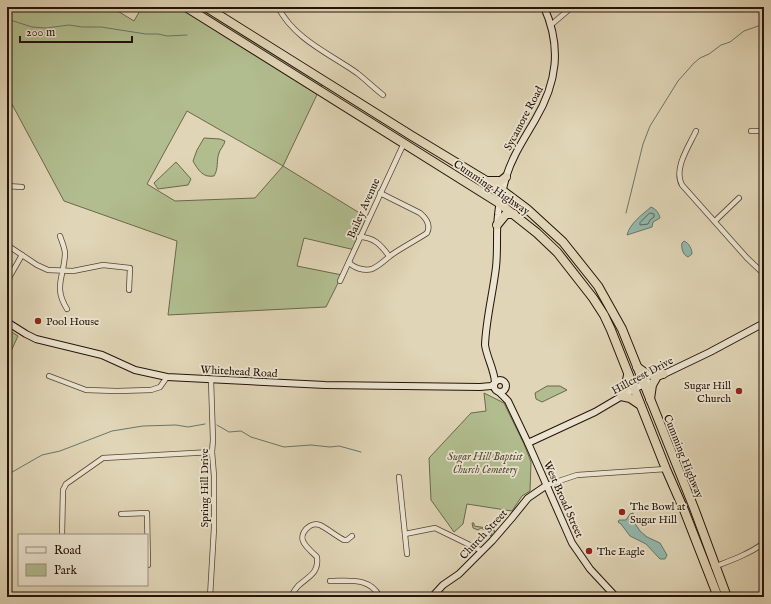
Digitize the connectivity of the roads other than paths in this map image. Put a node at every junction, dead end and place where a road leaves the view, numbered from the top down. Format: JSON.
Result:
{"nodes":[{"id":1,"x":186,"y":7,"type":"edge"},
{"id":2,"x":206,"y":7,"type":"edge"},
{"id":3,"x":278,"y":7,"type":"edge"},
{"id":4,"x":544,"y":7,"type":"edge"},
{"id":5,"x":572,"y":7,"type":"edge"},
{"id":6,"x":195,"y":9,"type":"edge"},
{"id":7,"x":552,"y":24,"type":"junction"},
{"id":8,"x":383,"y":95,"type":"dead end"},
{"id":9,"x":696,"y":131,"type":"dead end"},
{"id":10,"x":750,"y":131,"type":"dead end"},
{"id":11,"x":764,"y":131,"type":"edge"},
{"id":12,"x":404,"y":142,"type":"junction"},
{"id":13,"x":506,"y":177,"type":"junction"},
{"id":14,"x":486,"y":181,"type":"junction"},
{"id":15,"x":7,"y":186,"type":"edge"},
{"id":16,"x":22,"y":187,"type":"dead end"},
{"id":17,"x":503,"y":191,"type":"junction"},
{"id":18,"x":380,"y":193,"type":"junction"},
{"id":19,"x":738,"y":198,"type":"dead end"},
{"id":20,"x":500,"y":203,"type":"junction"},
{"id":21,"x":514,"y":214,"type":"junction"},
{"id":22,"x":714,"y":221,"type":"junction"},
{"id":23,"x":497,"y":225,"type":"junction"},
{"id":24,"x":60,"y":236,"type":"dead end"},
{"id":25,"x":359,"y":237,"type":"junction"},
{"id":26,"x":7,"y":246,"type":"edge"},
{"id":27,"x":22,"y":255,"type":"junction"},
{"id":28,"x":390,"y":256,"type":"junction"},
{"id":29,"x":349,"y":262,"type":"junction"},
{"id":30,"x":63,"y":271,"type":"junction"},
{"id":31,"x":764,"y":274,"type":"edge"},
{"id":32,"x":340,"y":282,"type":"dead end"},
{"id":33,"x":7,"y":286,"type":"edge"},
{"id":34,"x":129,"y":290,"type":"dead end"},
{"id":35,"x":67,"y":309,"type":"dead end"},
{"id":36,"x":7,"y":322,"type":"edge"},
{"id":37,"x":764,"y":323,"type":"edge"},
{"id":38,"x":637,"y":367,"type":"junction"},
{"id":39,"x":492,"y":370,"type":"junction"},
{"id":40,"x":628,"y":374,"type":"junction"},
{"id":41,"x":49,"y":376,"type":"dead end"},
{"id":42,"x":660,"y":376,"type":"junction"},
{"id":43,"x":167,"y":377,"type":"junction"},
{"id":44,"x":211,"y":380,"type":"junction"},
{"id":45,"x":502,"y":380,"type":"junction"},
{"id":46,"x":643,"y":385,"type":"junction"},
{"id":47,"x":496,"y":387,"type":"junction"},
{"id":48,"x":506,"y":388,"type":"junction"},
{"id":49,"x":634,"y":389,"type":"junction"},
{"id":50,"x":621,"y":396,"type":"junction"},
{"id":51,"x":508,"y":401,"type":"junction"},
{"id":52,"x":650,"y":401,"type":"junction"},
{"id":53,"x":640,"y":405,"type":"junction"},
{"id":54,"x":528,"y":443,"type":"junction"},
{"id":55,"x":212,"y":452,"type":"junction"},
{"id":56,"x":666,"y":468,"type":"junction"},
{"id":57,"x":399,"y":478,"type":"dead end"},
{"id":58,"x":547,"y":485,"type":"junction"},
{"id":59,"x":121,"y":514,"type":"dead end"},
{"id":60,"x":62,"y":534,"type":"edge"},
{"id":61,"x":148,"y":534,"type":"edge"},
{"id":62,"x":405,"y":534,"type":"junction"},
{"id":63,"x":148,"y":535,"type":"edge"},
{"id":64,"x":352,"y":536,"type":"dead end"},
{"id":65,"x":764,"y":543,"type":"edge"},
{"id":66,"x":482,"y":551,"type":"junction"},
{"id":67,"x":407,"y":554,"type":"dead end"},
{"id":68,"x":148,"y":565,"type":"edge"},
{"id":69,"x":716,"y":566,"type":"junction"},
{"id":70,"x":707,"y":570,"type":"junction"},
{"id":71,"x":330,"y":581,"type":"dead end"},
{"id":72,"x":210,"y":597,"type":"edge"},
{"id":73,"x":291,"y":597,"type":"edge"},
{"id":74,"x":380,"y":597,"type":"edge"},
{"id":75,"x":432,"y":597,"type":"edge"},
{"id":76,"x":616,"y":597,"type":"edge"},
{"id":77,"x":718,"y":597,"type":"edge"},
{"id":78,"x":727,"y":597,"type":"edge"}],
"edges":[{"from":1,"to":6,"type":"highway","name":"Cumming Highway"},
{"from":2,"to":14,"type":"highway","name":"Cumming Highway"},
{"from":3,"to":8,"type":"street"},
{"from":4,"to":7,"type":"street","name":"Sycamore Road"},
{"from":5,"to":7,"type":"street"},
{"from":6,"to":12,"type":"highway","name":"Cumming Highway"},
{"from":7,"to":13,"type":"street","name":"Sycamore Road"},
{"from":9,"to":22,"type":"street"},
{"from":10,"to":11,"type":"street"},
{"from":12,"to":18,"type":"street","name":"Bailey Avenue"},
{"from":12,"to":20,"type":"highway","name":"Cumming Highway"},
{"from":13,"to":14,"type":"highway"},
{"from":13,"to":17,"type":"street","name":"Sycamore Road"},
{"from":14,"to":17,"type":"highway","name":"Cumming Highway"},
{"from":15,"to":16,"type":"street"},
{"from":17,"to":20,"type":"street"},
{"from":17,"to":38,"type":"highway","name":"Cumming Highway"},
{"from":18,"to":25,"type":"street","name":"Bailey Avenue"},
{"from":18,"to":28,"type":"street"},
{"from":19,"to":22,"type":"street"},
{"from":20,"to":21,"type":"highway","name":"Cumming Highway"},
{"from":20,"to":23,"type":"street"},
{"from":21,"to":23,"type":"highway"},
{"from":21,"to":40,"type":"highway","name":"Cumming Highway"},
{"from":22,"to":31,"type":"street"},
{"from":23,"to":39,"type":"street"},
{"from":24,"to":30,"type":"street"},
{"from":25,"to":28,"type":"street"},
{"from":25,"to":29,"type":"street","name":"Bailey Avenue"},
{"from":26,"to":27,"type":"street"},
{"from":27,"to":30,"type":"street"},
{"from":27,"to":33,"type":"street"},
{"from":28,"to":29,"type":"street"},
{"from":29,"to":32,"type":"street","name":"Bailey Avenue"},
{"from":30,"to":34,"type":"street"},
{"from":30,"to":35,"type":"street"},
{"from":36,"to":43,"type":"street","name":"Whitehead Road"},
{"from":37,"to":42,"type":"street","name":"Hillcrest Drive"},
{"from":38,"to":42,"type":"highway"},
{"from":38,"to":46,"type":"highway","name":"Cumming Highway"},
{"from":39,"to":45,"type":"street"},
{"from":39,"to":47,"type":"street"},
{"from":40,"to":49,"type":"highway","name":"Cumming Highway"},
{"from":40,"to":50,"type":"highway"},
{"from":41,"to":43,"type":"street"},
{"from":42,"to":46,"type":"street","name":"Hillcrest Drive"},
{"from":42,"to":52,"type":"highway"},
{"from":43,"to":44,"type":"street","name":"Whitehead Road"},
{"from":44,"to":47,"type":"street","name":"Whitehead Road"},
{"from":44,"to":55,"type":"street","name":"Spring Hill Drive"},
{"from":45,"to":47,"type":"street"},
{"from":45,"to":48,"type":"street"},
{"from":46,"to":49,"type":"street","name":"Hillcrest Drive"},
{"from":46,"to":52,"type":"highway","name":"Cumming Highway"},
{"from":47,"to":48,"type":"street"},
{"from":47,"to":51,"type":"street","name":"West Broad Street"},
{"from":48,"to":51,"type":"street","name":"West Broad Street"},
{"from":49,"to":50,"type":"street","name":"Hillcrest Drive"},
{"from":49,"to":53,"type":"highway","name":"Cumming Highway"},
{"from":50,"to":53,"type":"highway"},
{"from":50,"to":54,"type":"street","name":"Hillcrest Drive"},
{"from":51,"to":54,"type":"street","name":"West Broad Street"},
{"from":52,"to":69,"type":"highway","name":"Cumming Highway"},
{"from":53,"to":56,"type":"highway","name":"Cumming Highway"},
{"from":54,"to":58,"type":"street","name":"West Broad Street"},
{"from":55,"to":60,"type":"street"},
{"from":55,"to":72,"type":"street","name":"Spring Hill Drive"},
{"from":56,"to":58,"type":"street"},
{"from":56,"to":70,"type":"highway","name":"Cumming Highway"},
{"from":57,"to":62,"type":"street"},
{"from":58,"to":66,"type":"street","name":"Church Street"},
{"from":58,"to":76,"type":"street","name":"West Broad Street"},
{"from":59,"to":61,"type":"street"},
{"from":62,"to":66,"type":"street"},
{"from":62,"to":67,"type":"street"},
{"from":63,"to":68,"type":"street"},
{"from":64,"to":73,"type":"street"},
{"from":65,"to":69,"type":"street"},
{"from":66,"to":75,"type":"street","name":"Church Street"},
{"from":69,"to":70,"type":"street"},
{"from":69,"to":78,"type":"highway","name":"Cumming Highway"},
{"from":70,"to":77,"type":"highway","name":"Cumming Highway"},
{"from":71,"to":74,"type":"street"}]}
